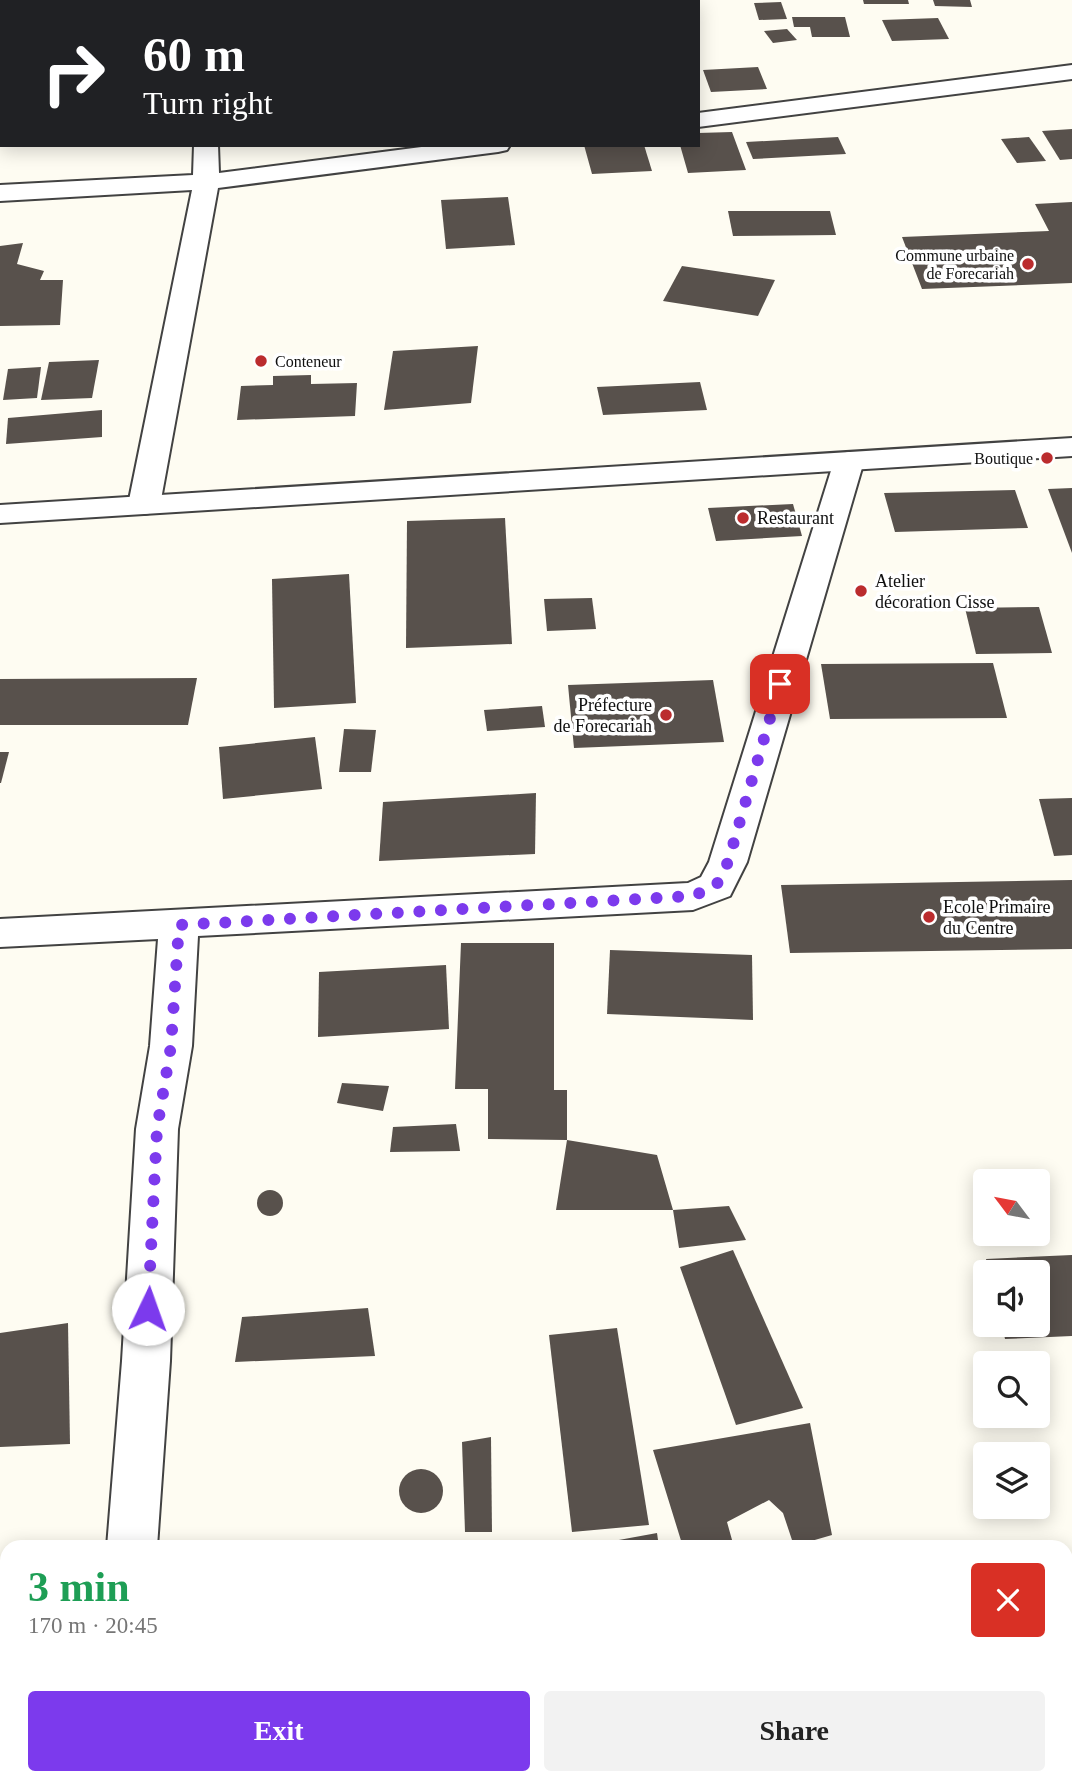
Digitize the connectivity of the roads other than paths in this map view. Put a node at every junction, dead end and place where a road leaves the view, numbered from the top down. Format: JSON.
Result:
{"nodes":[{"id":1,"x":1072,"y":72,"type":"edge"},
{"id":2,"x":700,"y":120,"type":"edge"},
{"id":3,"x":206,"y":147,"type":"edge"},
{"id":4,"x":482,"y":147,"type":"edge"},
{"id":5,"x":206,"y":182,"type":"junction"},
{"id":6,"x":0,"y":193,"type":"edge"},
{"id":7,"x":1072,"y":447,"type":"edge"},
{"id":8,"x":849,"y":461,"type":"junction"},
{"id":9,"x":144,"y":505,"type":"junction"},
{"id":10,"x":0,"y":514,"type":"edge"},
{"id":11,"x":179,"y":925,"type":"junction"},
{"id":12,"x":0,"y":933,"type":"edge"},
{"id":13,"x":133,"y":1540,"type":"edge"}],
"edges":[{"from":1,"to":2,"type":"street"},
{"from":3,"to":5,"type":"street"},
{"from":4,"to":5,"type":"street"},
{"from":5,"to":6,"type":"street"},
{"from":5,"to":9,"type":"street"},
{"from":7,"to":8,"type":"street"},
{"from":8,"to":9,"type":"street"},
{"from":8,"to":11,"type":"street"},
{"from":9,"to":10,"type":"street"},
{"from":11,"to":12,"type":"street"},
{"from":11,"to":13,"type":"street"}]}
